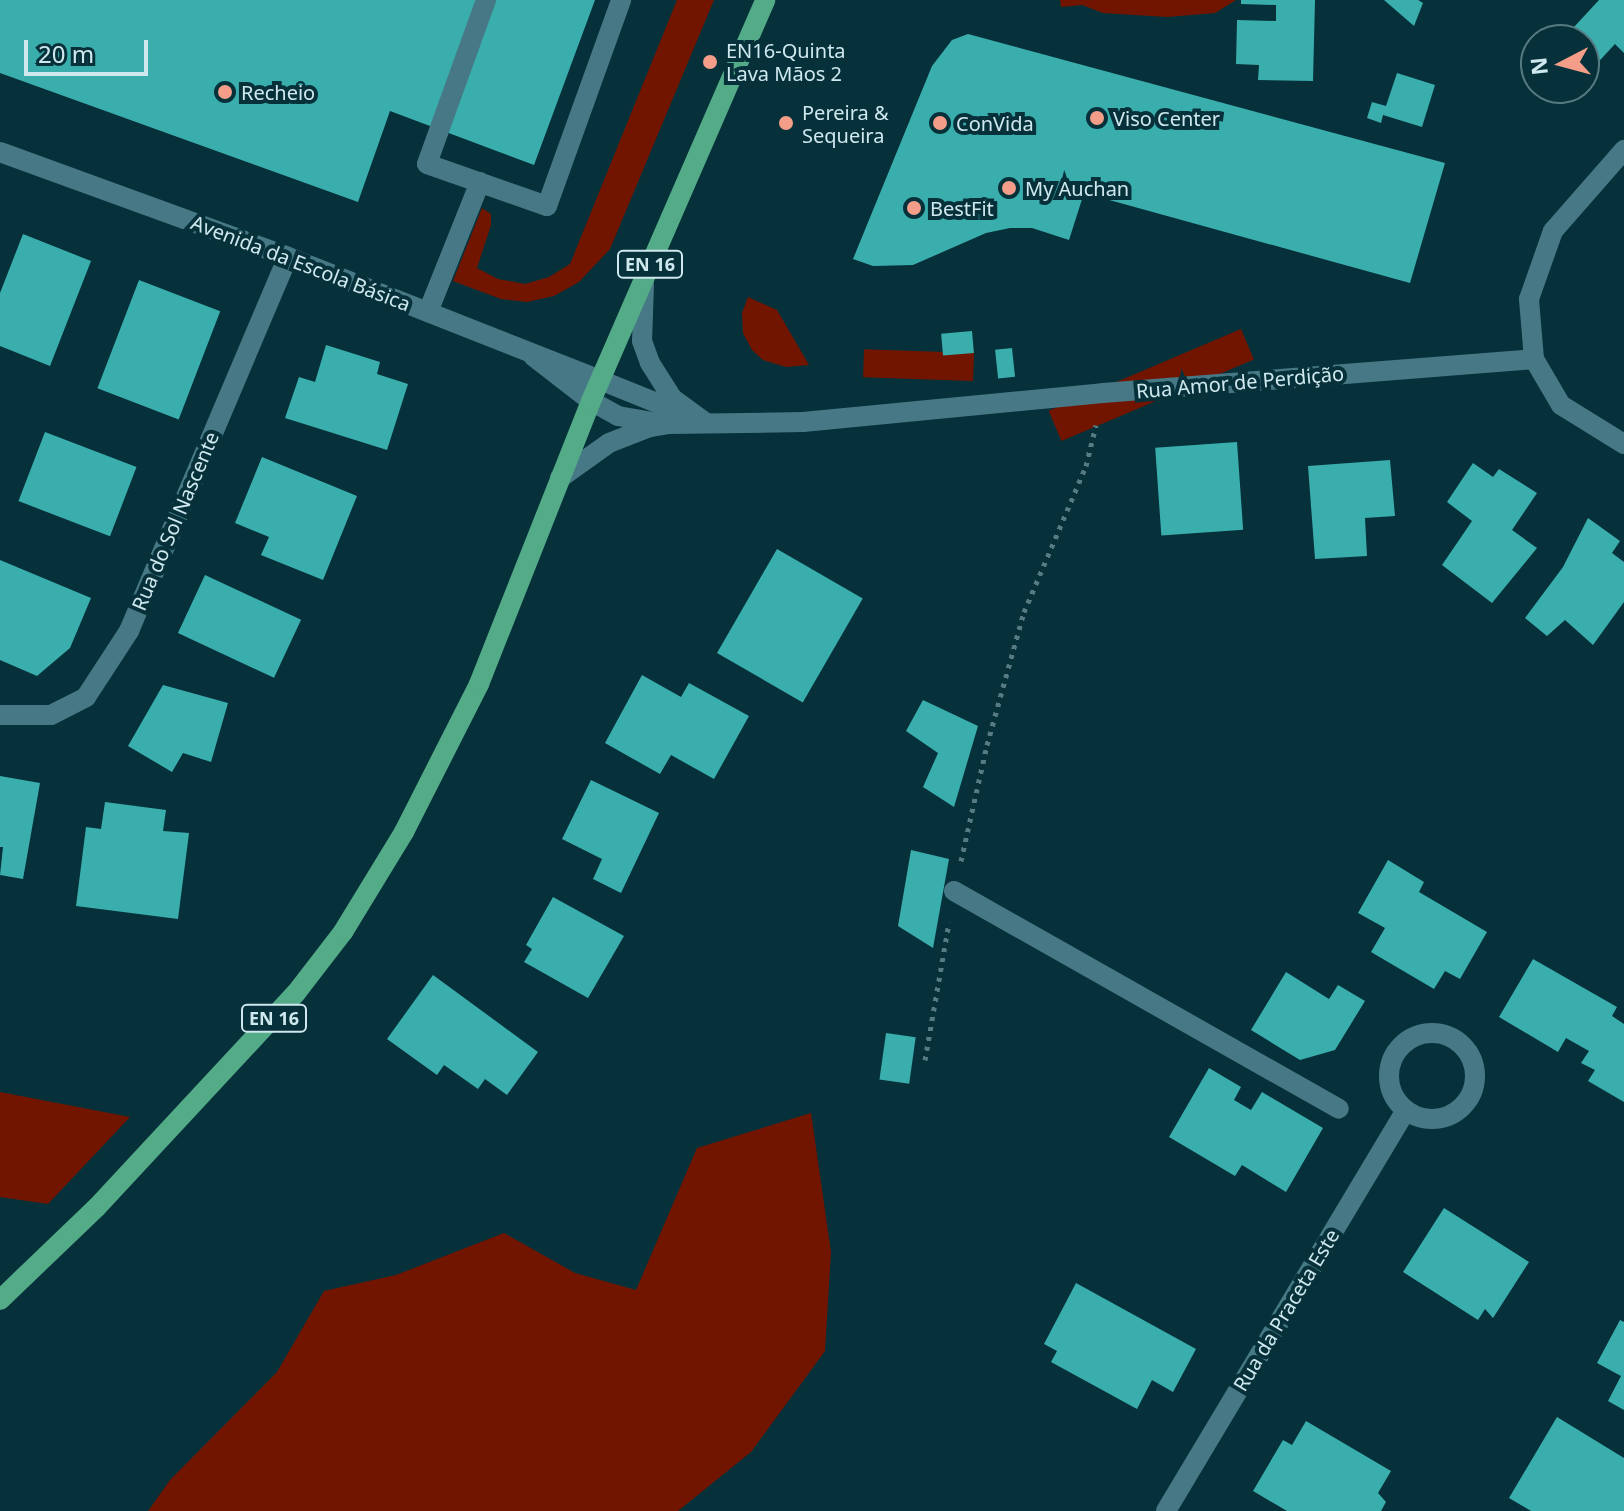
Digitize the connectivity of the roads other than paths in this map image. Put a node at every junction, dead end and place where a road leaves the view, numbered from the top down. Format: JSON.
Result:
{"nodes":[{"id":1,"x":486,"y":0,"type":"edge"},
{"id":2,"x":621,"y":0,"type":"edge"},
{"id":3,"x":765,"y":0,"type":"edge"},
{"id":4,"x":1624,"y":150,"type":"edge"},
{"id":5,"x":0,"y":152,"type":"edge"},
{"id":6,"x":480,"y":182,"type":"junction"},
{"id":7,"x":288,"y":257,"type":"junction"},
{"id":8,"x":645,"y":276,"type":"junction"},
{"id":9,"x":428,"y":312,"type":"junction"},
{"id":10,"x":527,"y":351,"type":"junction"},
{"id":11,"x":1534,"y":359,"type":"junction"},
{"id":12,"x":600,"y":380,"type":"junction"},
{"id":13,"x":591,"y":401,"type":"junction"},
{"id":14,"x":706,"y":423,"type":"junction"},
{"id":15,"x":668,"y":424,"type":"junction"},
{"id":16,"x":1624,"y":444,"type":"edge"},
{"id":17,"x":560,"y":478,"type":"junction"},
{"id":18,"x":0,"y":715,"type":"edge"},
{"id":19,"x":954,"y":891,"type":"road end"},
{"id":20,"x":1339,"y":1109,"type":"dead end"},
{"id":21,"x":1406,"y":1110,"type":"junction"},
{"id":22,"x":0,"y":1300,"type":"edge"},
{"id":23,"x":1166,"y":1511,"type":"edge"}],
"edges":[{"from":1,"to":6,"type":"street"},
{"from":2,"to":6,"type":"street"},
{"from":3,"to":8,"type":"main road","number":"EN 16"},
{"from":4,"to":11,"type":"street"},
{"from":5,"to":7,"type":"street","name":"Avenida da Escola Básica"},
{"from":6,"to":9,"type":"street"},
{"from":7,"to":9,"type":"street","name":"Avenida da Escola Básica"},
{"from":7,"to":18,"type":"street","name":"Rua do Sol Nascente"},
{"from":8,"to":12,"type":"main road","number":"EN 16"},
{"from":8,"to":14,"type":"street"},
{"from":9,"to":10,"type":"street","name":"Avenida da Escola Básica"},
{"from":10,"to":12,"type":"street","name":"Avenida da Escola Básica"},
{"from":10,"to":13,"type":"street","name":"Rua Amor de Perdição"},
{"from":11,"to":14,"type":"street","name":"Rua Amor de Perdição"},
{"from":11,"to":16,"type":"street"},
{"from":12,"to":13,"type":"main road","number":"EN 16"},
{"from":12,"to":14,"type":"street","name":"Rua Amor de Perdição"},
{"from":13,"to":15,"type":"street","name":"Rua Amor de Perdição"},
{"from":13,"to":17,"type":"main road","number":"EN 16"},
{"from":14,"to":15,"type":"street","name":"Rua Amor de Perdição"},
{"from":15,"to":17,"type":"street","name":"Rua Amor de Perdição"},
{"from":17,"to":22,"type":"main road","number":"EN 16"},
{"from":19,"to":20,"type":"street"},
{"from":21,"to":21,"type":"street"},
{"from":21,"to":23,"type":"street","name":"Rua da Praceta Este"}]}
